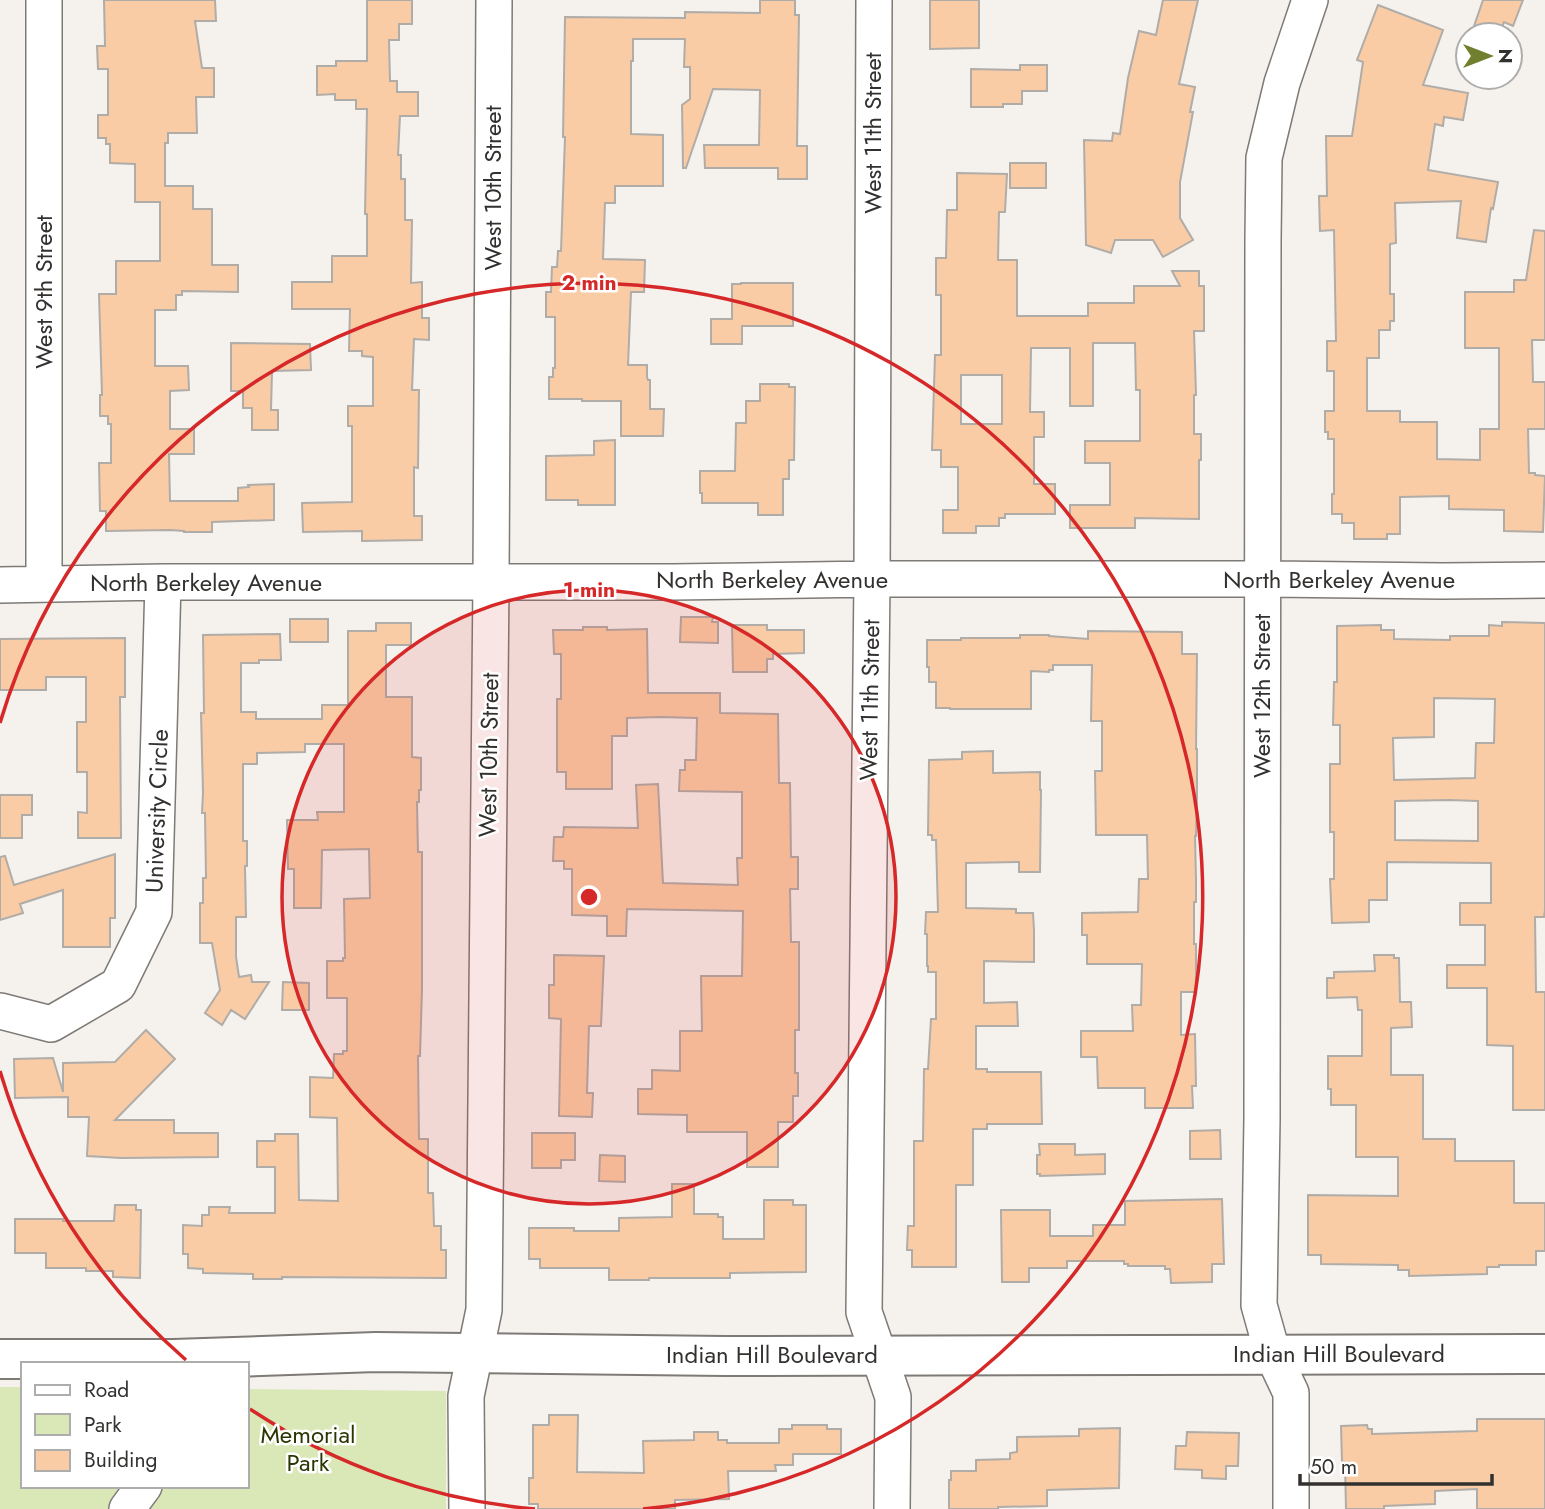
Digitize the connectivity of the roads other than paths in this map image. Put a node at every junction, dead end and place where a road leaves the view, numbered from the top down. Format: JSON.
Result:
{"nodes":[{"id":1,"x":44,"y":0,"type":"edge"},
{"id":2,"x":494,"y":0,"type":"edge"},
{"id":3,"x":874,"y":0,"type":"edge"},
{"id":4,"x":1310,"y":0,"type":"edge"},
{"id":5,"x":872,"y":579,"type":"junction"},
{"id":6,"x":1262,"y":579,"type":"junction"},
{"id":7,"x":1545,"y":580,"type":"edge"},
{"id":8,"x":491,"y":581,"type":"junction"},
{"id":9,"x":163,"y":582,"type":"junction"},
{"id":10,"x":0,"y":584,"type":"edge"},
{"id":11,"x":44,"y":584,"type":"junction"},
{"id":12,"x":0,"y":1011,"type":"edge"},
{"id":13,"x":475,"y":1353,"type":"junction"},
{"id":14,"x":1545,"y":1354,"type":"edge"},
{"id":15,"x":879,"y":1355,"type":"junction"},
{"id":16,"x":1273,"y":1355,"type":"junction"},
{"id":17,"x":0,"y":1359,"type":"edge"},
{"id":18,"x":174,"y":1361,"type":"edge"},
{"id":19,"x":143,"y":1488,"type":"edge"},
{"id":20,"x":127,"y":1509,"type":"edge"},
{"id":21,"x":467,"y":1509,"type":"edge"},
{"id":22,"x":892,"y":1509,"type":"edge"},
{"id":23,"x":1290,"y":1509,"type":"edge"}],
"edges":[{"from":1,"to":11,"type":"street","name":"West 9th Street"},
{"from":2,"to":8,"type":"street","name":"West 10th Street"},
{"from":3,"to":5,"type":"street","name":"West 11th Street"},
{"from":4,"to":6,"type":"street","name":"West 12th Street"},
{"from":5,"to":6,"type":"street","name":"North Berkeley Avenue"},
{"from":5,"to":8,"type":"street","name":"North Berkeley Avenue"},
{"from":5,"to":15,"type":"street","name":"West 11th Street"},
{"from":6,"to":7,"type":"street","name":"North Berkeley Avenue"},
{"from":6,"to":16,"type":"street","name":"West 12th Street"},
{"from":8,"to":9,"type":"street","name":"North Berkeley Avenue"},
{"from":8,"to":13,"type":"street","name":"West 10th Street"},
{"from":9,"to":11,"type":"street","name":"North Berkeley Avenue"},
{"from":9,"to":12,"type":"street","name":"University Circle"},
{"from":10,"to":11,"type":"street","name":"North Berkeley Avenue"},
{"from":13,"to":15,"type":"main road","name":"Indian Hill Boulevard"},
{"from":13,"to":18,"type":"main road","name":"Indian Hill Boulevard"},
{"from":13,"to":21,"type":"street","name":"West 10th Street"},
{"from":14,"to":16,"type":"main road","name":"Indian Hill Boulevard"},
{"from":15,"to":16,"type":"main road","name":"Indian Hill Boulevard"},
{"from":15,"to":22,"type":"street","name":"West 11th Street"},
{"from":16,"to":23,"type":"street","name":"West 12th Street"},
{"from":17,"to":18,"type":"main road","name":"Indian Hill Boulevard"},
{"from":19,"to":20,"type":"street"}]}
